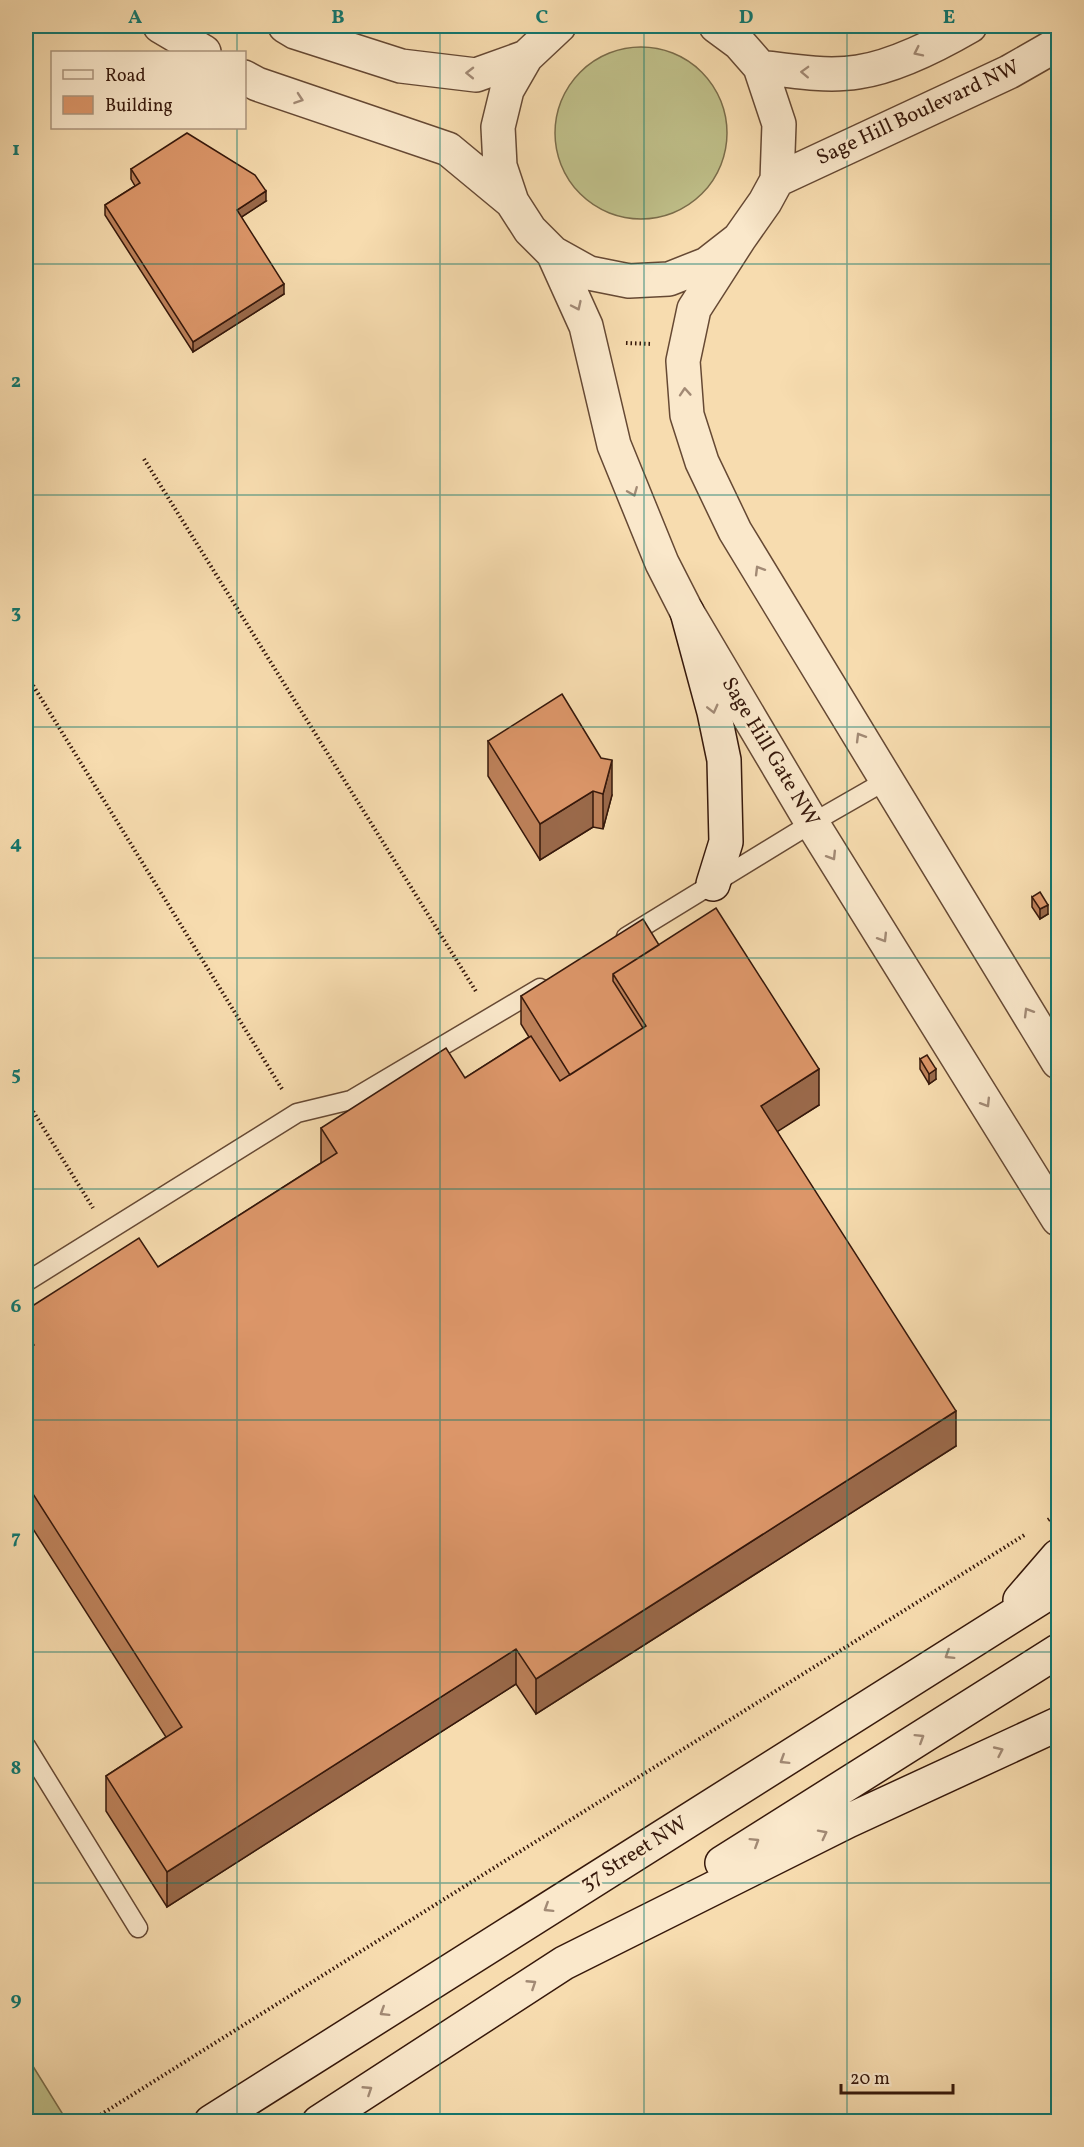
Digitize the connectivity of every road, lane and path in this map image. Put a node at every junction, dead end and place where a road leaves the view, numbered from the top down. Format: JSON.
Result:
{"nodes":[{"id":1,"x":160,"y":26,"type":"edge"},
{"id":2,"x":285,"y":26,"type":"edge"},
{"id":3,"x":559,"y":26,"type":"edge"},
{"id":4,"x":716,"y":26,"type":"edge"},
{"id":5,"x":970,"y":26,"type":"edge"},
{"id":6,"x":1059,"y":44,"type":"edge"},
{"id":7,"x":202,"y":51,"type":"edge"},
{"id":8,"x":526,"y":57,"type":"junction"},
{"id":9,"x":760,"y":67,"type":"junction"},
{"id":10,"x":246,"y":78,"type":"edge"},
{"id":11,"x":777,"y":180,"type":"junction"},
{"id":12,"x":512,"y":202,"type":"junction"},
{"id":13,"x":739,"y":239,"type":"junction"},
{"id":14,"x":553,"y":253,"type":"junction"},
{"id":15,"x":617,"y":343,"type":"dead end"},
{"id":16,"x":656,"y":344,"type":"dead end"},
{"id":17,"x":144,"y":459,"type":"dead end"},
{"id":18,"x":687,"y":612,"type":"junction"},
{"id":19,"x":26,"y":674,"type":"edge"},
{"id":20,"x":886,"y":780,"type":"junction"},
{"id":21,"x":812,"y":823,"type":"junction"},
{"id":22,"x":714,"y":884,"type":"junction"},
{"id":23,"x":613,"y":944,"type":"edge"},
{"id":24,"x":552,"y":981,"type":"edge"},
{"id":25,"x":492,"y":1017,"type":"junction"},
{"id":26,"x":1059,"y":1062,"type":"edge"},
{"id":27,"x":283,"y":1089,"type":"dead end"},
{"id":28,"x":26,"y":1100,"type":"edge"},
{"id":29,"x":93,"y":1208,"type":"dead end"},
{"id":30,"x":1059,"y":1219,"type":"edge"},
{"id":31,"x":26,"y":1282,"type":"edge"},
{"id":32,"x":1059,"y":1513,"type":"edge"},
{"id":33,"x":1047,"y":1521,"type":"dead end"},
{"id":34,"x":1029,"y":1532,"type":"dead end"},
{"id":35,"x":1059,"y":1556,"type":"edge"},
{"id":36,"x":1059,"y":1587,"type":"edge"},
{"id":37,"x":999,"y":1624,"type":"junction"},
{"id":38,"x":1059,"y":1651,"type":"edge"},
{"id":39,"x":1059,"y":1724,"type":"edge"},
{"id":40,"x":26,"y":1746,"type":"edge"},
{"id":41,"x":138,"y":1928,"type":"dead end"},
{"id":42,"x":564,"y":1963,"type":"junction"},
{"id":43,"x":89,"y":2121,"type":"edge"},
{"id":44,"x":210,"y":2121,"type":"edge"},
{"id":45,"x":319,"y":2121,"type":"edge"}],
"edges":[{"from":1,"to":7,"type":"street"},
{"from":8,"to":2,"type":"street","one_way":true},
{"from":3,"to":8,"type":"street"},
{"from":4,"to":9,"type":"street"},
{"from":5,"to":9,"type":"street","one_way":true},
{"from":6,"to":11,"type":"street","name":"Sage Hill Boulevard NW"},
{"from":8,"to":12,"type":"street"},
{"from":9,"to":11,"type":"street"},
{"from":10,"to":12,"type":"street","one_way":true},
{"from":11,"to":13,"type":"street"},
{"from":12,"to":14,"type":"street"},
{"from":13,"to":14,"type":"street"},
{"from":20,"to":13,"type":"street","one_way":true},
{"from":14,"to":18,"type":"street","name":"Sage Hill Gate NW","one_way":true},
{"from":15,"to":16,"type":"path"},
{"from":17,"to":25,"type":"path"},
{"from":18,"to":21,"type":"street","name":"Sage Hill Gate NW"},
{"from":18,"to":22,"type":"street","one_way":true},
{"from":19,"to":27,"type":"path"},
{"from":20,"to":21,"type":"lane"},
{"from":26,"to":20,"type":"street","one_way":true},
{"from":21,"to":22,"type":"lane"},
{"from":21,"to":30,"type":"street","name":"Sage Hill Gate NW","one_way":true},
{"from":22,"to":23,"type":"lane"},
{"from":24,"to":25,"type":"lane"},
{"from":25,"to":31,"type":"lane"},
{"from":28,"to":29,"type":"path"},
{"from":32,"to":33,"type":"path"},
{"from":34,"to":43,"type":"path"},
{"from":35,"to":37,"type":"street"},
{"from":36,"to":37,"type":"street","name":"37 Street NW"},
{"from":37,"to":44,"type":"street","name":"37 Street NW","one_way":true},
{"from":42,"to":38,"type":"street","one_way":true},
{"from":42,"to":39,"type":"street","one_way":true},
{"from":40,"to":41,"type":"lane"},
{"from":45,"to":42,"type":"street","one_way":true}]}
